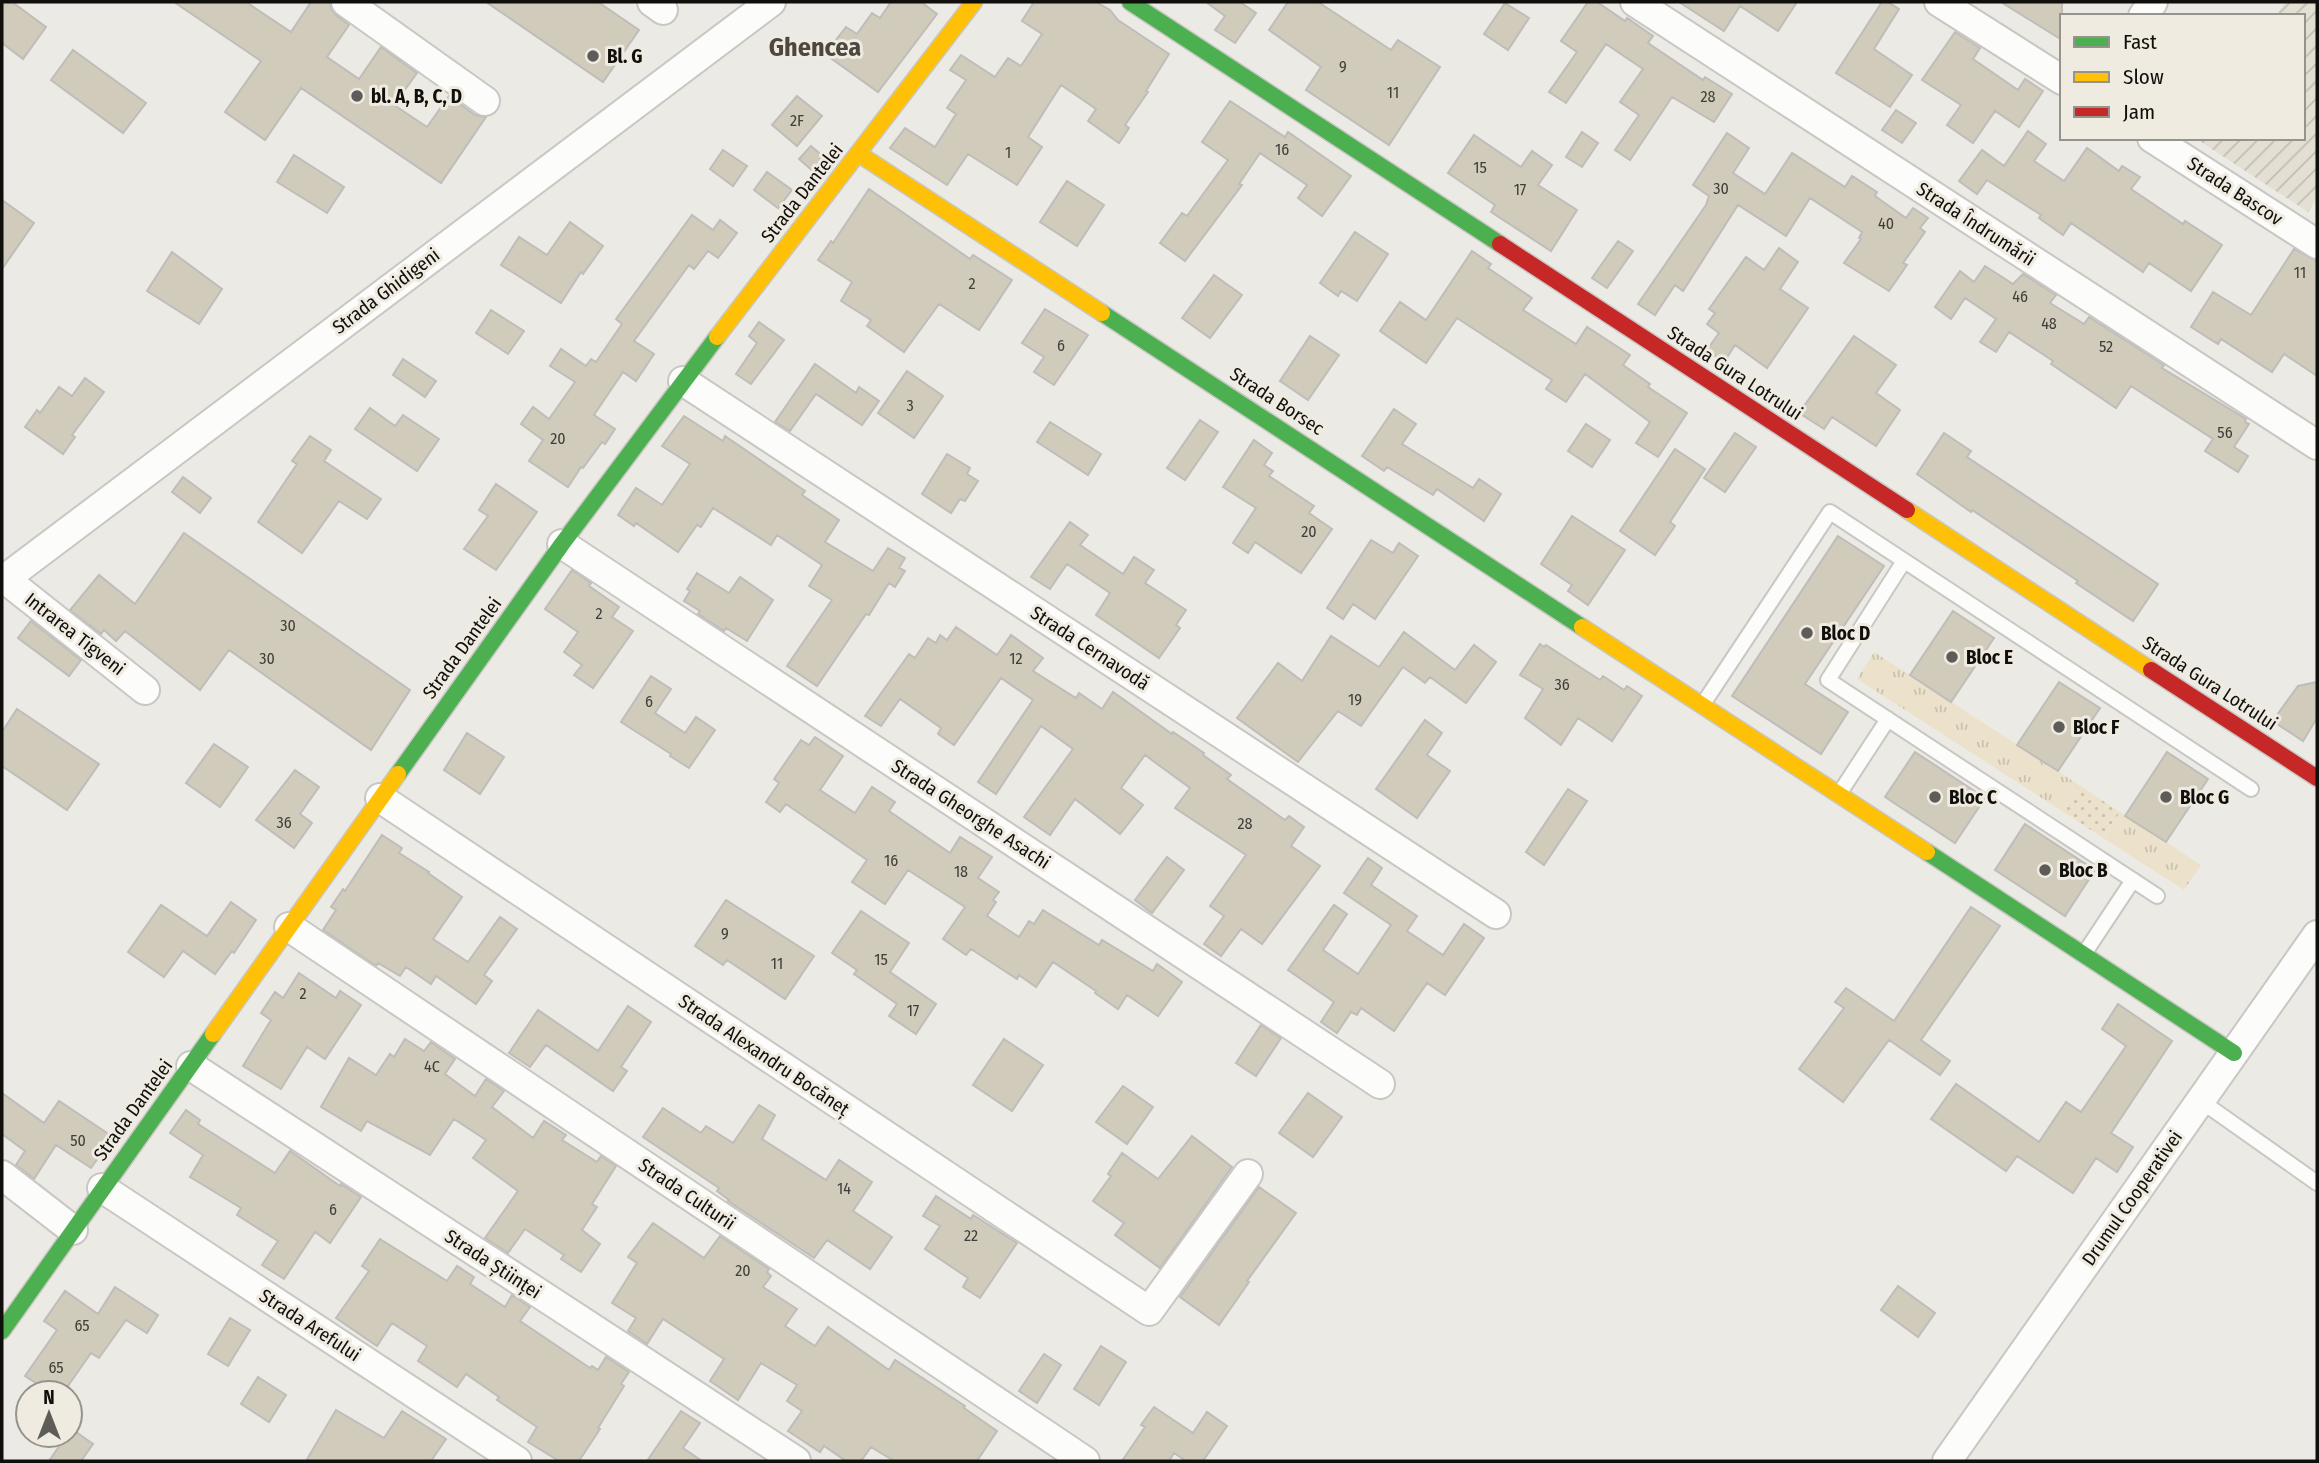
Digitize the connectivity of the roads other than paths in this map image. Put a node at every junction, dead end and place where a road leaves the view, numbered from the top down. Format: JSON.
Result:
{"nodes":[{"id":1,"x":346,"y":2,"type":"edge"},
{"id":2,"x":771,"y":2,"type":"edge"},
{"id":3,"x":974,"y":2,"type":"edge"},
{"id":4,"x":1130,"y":2,"type":"edge"},
{"id":5,"x":1634,"y":2,"type":"edge"},
{"id":6,"x":1938,"y":2,"type":"edge"},
{"id":7,"x":2060,"y":79,"type":"edge"},
{"id":8,"x":485,"y":101,"type":"dead end"},
{"id":9,"x":2155,"y":140,"type":"edge"},
{"id":10,"x":859,"y":153,"type":"junction"},
{"id":11,"x":2317,"y":244,"type":"edge"},
{"id":12,"x":683,"y":381,"type":"junction"},
{"id":13,"x":2317,"y":445,"type":"edge"},
{"id":14,"x":562,"y":544,"type":"junction"},
{"id":15,"x":1904,"y":561,"type":"junction"},
{"id":16,"x":3,"y":580,"type":"edge"},
{"id":17,"x":145,"y":690,"type":"dead end"},
{"id":18,"x":1703,"y":705,"type":"junction"},
{"id":19,"x":1888,"y":719,"type":"junction"},
{"id":20,"x":2317,"y":778,"type":"edge"},
{"id":21,"x":2250,"y":789,"type":"dead end"},
{"id":22,"x":1839,"y":794,"type":"junction"},
{"id":23,"x":380,"y":798,"type":"junction"},
{"id":24,"x":2133,"y":880,"type":"junction"},
{"id":25,"x":2157,"y":896,"type":"dead end"},
{"id":26,"x":1496,"y":914,"type":"dead end"},
{"id":27,"x":289,"y":927,"type":"junction"},
{"id":28,"x":2317,"y":935,"type":"edge"},
{"id":29,"x":2084,"y":954,"type":"junction"},
{"id":30,"x":2234,"y":1053,"type":"junction"},
{"id":31,"x":191,"y":1066,"type":"junction"},
{"id":32,"x":1380,"y":1084,"type":"dead end"},
{"id":33,"x":2201,"y":1101,"type":"junction"},
{"id":34,"x":1248,"y":1174,"type":"dead end"},
{"id":35,"x":2,"y":1175,"type":"edge"},
{"id":36,"x":2317,"y":1183,"type":"edge"},
{"id":37,"x":102,"y":1188,"type":"junction"},
{"id":38,"x":74,"y":1230,"type":"junction"},
{"id":39,"x":2,"y":1331,"type":"edge"},
{"id":40,"x":517,"y":1461,"type":"edge"},
{"id":41,"x":796,"y":1461,"type":"edge"},
{"id":42,"x":1085,"y":1461,"type":"edge"},
{"id":43,"x":1947,"y":1461,"type":"edge"}],
"edges":[{"from":1,"to":8,"type":"street"},
{"from":2,"to":16,"type":"street","name":"Strada Ghidigeni"},
{"from":3,"to":10,"type":"street","name":"Strada Dantelei"},
{"from":4,"to":20,"type":"street","name":"Strada Gura Lotrului"},
{"from":5,"to":13,"type":"street","name":"Strada Îndrumării"},
{"from":6,"to":7,"type":"street"},
{"from":9,"to":11,"type":"street","name":"Strada Bascov"},
{"from":10,"to":12,"type":"street","name":"Strada Dantelei"},
{"from":10,"to":18,"type":"street","name":"Strada Borsec"},
{"from":12,"to":14,"type":"street","name":"Strada Dantelei"},
{"from":12,"to":26,"type":"street","name":"Strada Cernavodă"},
{"from":14,"to":23,"type":"street","name":"Strada Dantelei"},
{"from":14,"to":32,"type":"street","name":"Strada Gheorghe Asachi"},
{"from":15,"to":18,"type":"lane"},
{"from":15,"to":19,"type":"lane"},
{"from":15,"to":21,"type":"lane"},
{"from":16,"to":17,"type":"street","name":"Intrarea Tigveni"},
{"from":18,"to":22,"type":"street","name":"Strada Borsec"},
{"from":19,"to":22,"type":"lane"},
{"from":19,"to":24,"type":"lane"},
{"from":22,"to":29,"type":"street","name":"Strada Borsec"},
{"from":23,"to":27,"type":"street","name":"Strada Dantelei"},
{"from":23,"to":34,"type":"street","name":"Strada Alexandru Bocăneț"},
{"from":24,"to":25,"type":"lane"},
{"from":24,"to":29,"type":"lane"},
{"from":27,"to":31,"type":"street","name":"Strada Dantelei"},
{"from":27,"to":42,"type":"street","name":"Strada Culturii"},
{"from":28,"to":30,"type":"street","name":"Drumul Cooperativei"},
{"from":29,"to":30,"type":"street","name":"Strada Borsec"},
{"from":30,"to":33,"type":"street","name":"Drumul Cooperativei"},
{"from":31,"to":37,"type":"street","name":"Strada Dantelei"},
{"from":31,"to":41,"type":"street","name":"Strada Științei"},
{"from":33,"to":36,"type":"lane"},
{"from":33,"to":43,"type":"street","name":"Drumul Cooperativei"},
{"from":35,"to":38,"type":"street"},
{"from":37,"to":38,"type":"street","name":"Strada Dantelei"},
{"from":37,"to":40,"type":"street","name":"Strada Arefului"},
{"from":38,"to":39,"type":"street","name":"Strada Dantelei"}]}
